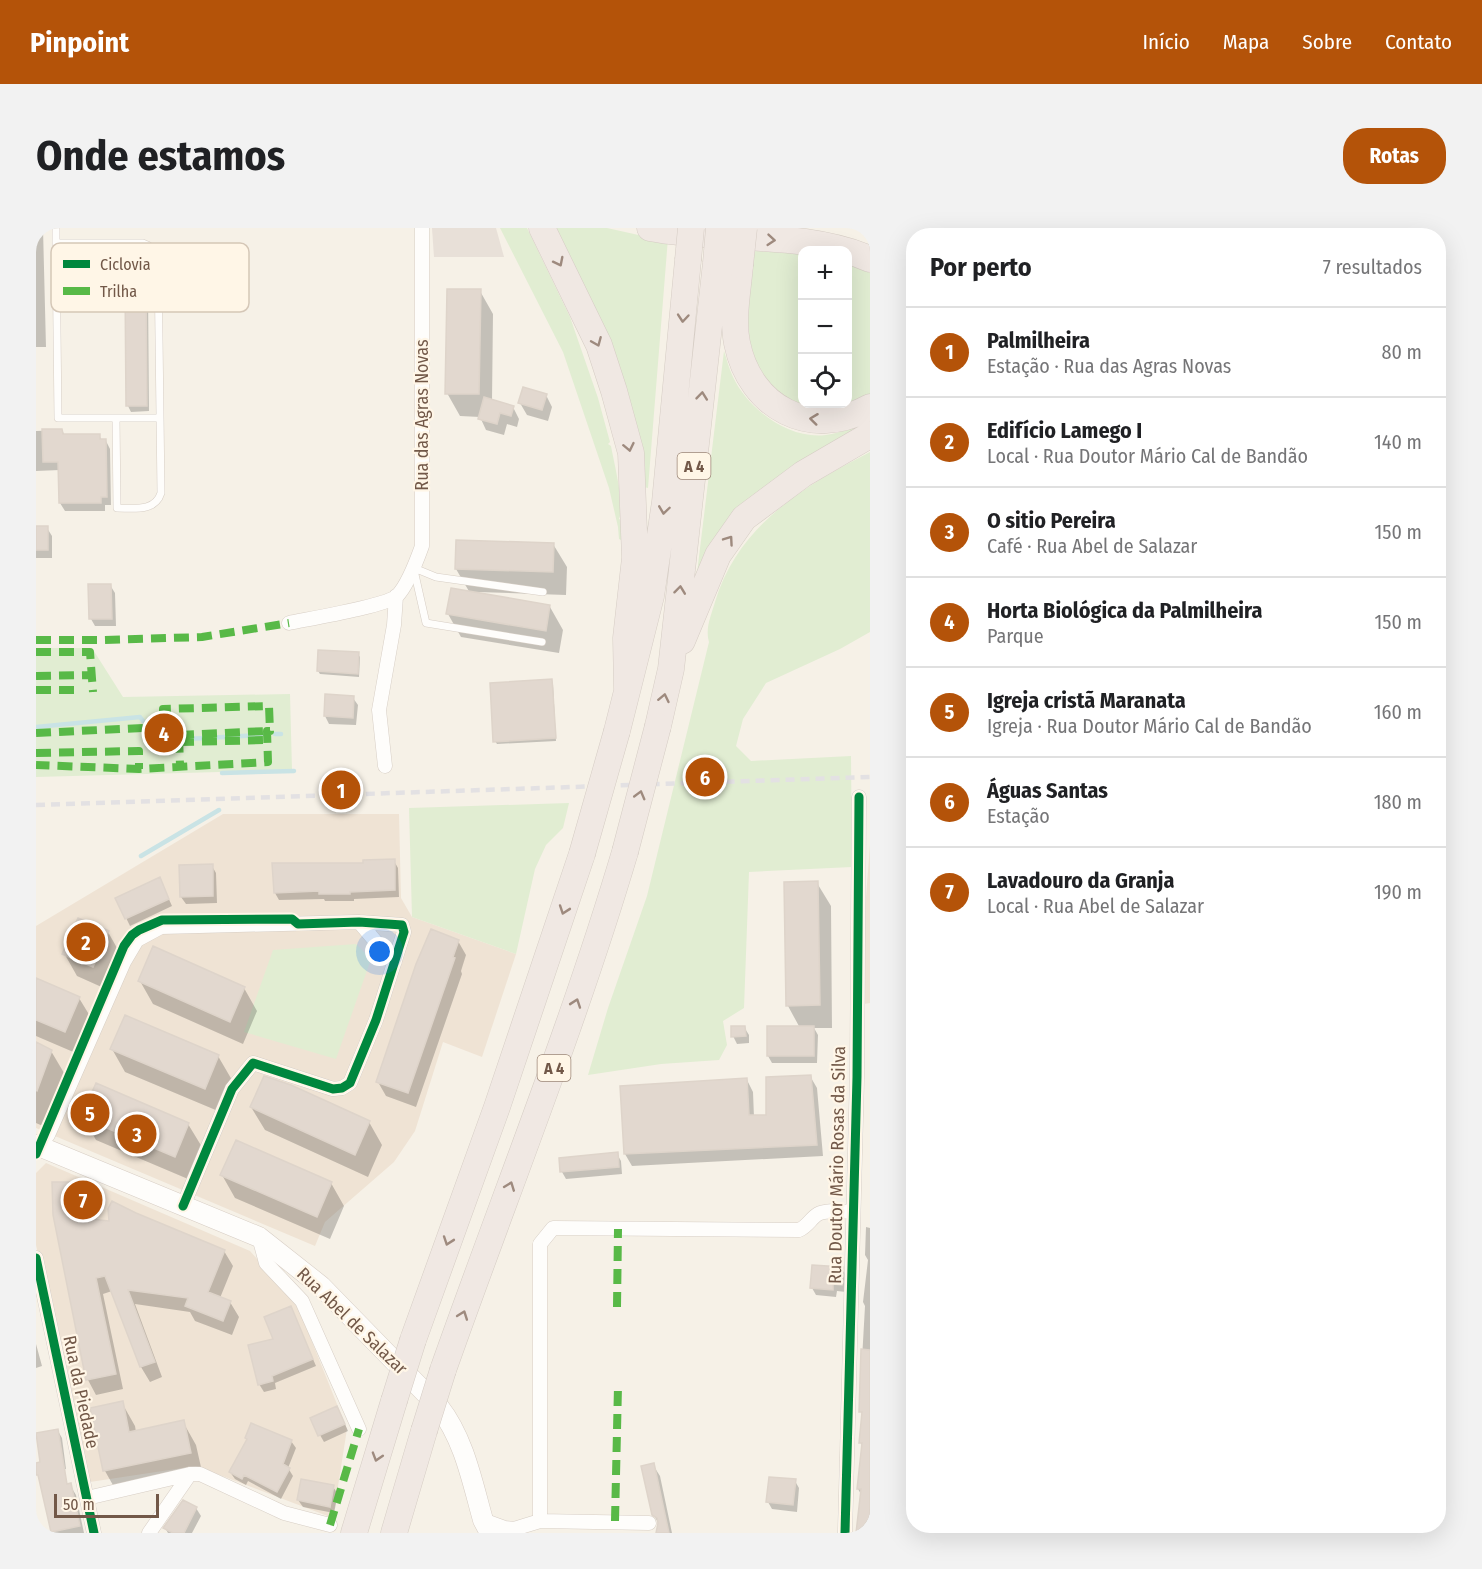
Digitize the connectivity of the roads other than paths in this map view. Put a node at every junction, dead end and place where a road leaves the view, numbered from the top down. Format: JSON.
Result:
{"nodes":[{"id":1,"x":56,"y":228,"type":"edge"},
{"id":2,"x":422,"y":228,"type":"edge"},
{"id":3,"x":542,"y":228,"type":"edge"},
{"id":4,"x":650,"y":228,"type":"edge"},
{"id":5,"x":692,"y":228,"type":"edge"},
{"id":6,"x":719,"y":228,"type":"edge"},
{"id":7,"x":744,"y":228,"type":"edge"},
{"id":8,"x":813,"y":228,"type":"edge"},
{"id":9,"x":56,"y":243,"type":"joint"},
{"id":10,"x":142,"y":243,"type":"edge"},
{"id":11,"x":870,"y":243,"type":"edge"},
{"id":12,"x":870,"y":259,"type":"edge"},
{"id":13,"x":728,"y":264,"type":"junction"},
{"id":14,"x":57,"y":312,"type":"edge"},
{"id":15,"x":159,"y":312,"type":"edge"},
{"id":16,"x":870,"y":407,"type":"edge"},
{"id":17,"x":116,"y":418,"type":"junction"},
{"id":18,"x":160,"y":418,"type":"junction"},
{"id":19,"x":870,"y":435,"type":"edge"},
{"id":20,"x":414,"y":568,"type":"junction"},
{"id":21,"x":543,"y":592,"type":"dead end"},
{"id":22,"x":396,"y":596,"type":"junction"},
{"id":23,"x":289,"y":623,"type":"dead end"},
{"id":24,"x":542,"y":642,"type":"dead end"},
{"id":25,"x":671,"y":669,"type":"junction"},
{"id":26,"x":627,"y":688,"type":"junction"},
{"id":27,"x":385,"y":766,"type":"dead end"},
{"id":28,"x":859,"y":797,"type":"dead end"},
{"id":29,"x":359,"y":922,"type":"junction"},
{"id":30,"x":395,"y":961,"type":"junction"},
{"id":31,"x":863,"y":1017,"type":"edge"},
{"id":32,"x":863,"y":1083,"type":"edge"},
{"id":33,"x":37,"y":1148,"type":"edge"},
{"id":34,"x":183,"y":1206,"type":"junction"},
{"id":35,"x":853,"y":1212,"type":"junction"},
{"id":36,"x":259,"y":1236,"type":"junction"},
{"id":37,"x":36,"y":1258,"type":"edge"},
{"id":38,"x":359,"y":1430,"type":"dead end"},
{"id":39,"x":190,"y":1474,"type":"junction"},
{"id":40,"x":87,"y":1498,"type":"junction"},
{"id":41,"x":649,"y":1523,"type":"dead end"},
{"id":42,"x":330,"y":1525,"type":"dead end"},
{"id":43,"x":487,"y":1526,"type":"edge"},
{"id":44,"x":543,"y":1527,"type":"edge"},
{"id":45,"x":94,"y":1533,"type":"edge"},
{"id":46,"x":149,"y":1533,"type":"edge"},
{"id":47,"x":354,"y":1533,"type":"edge"},
{"id":48,"x":394,"y":1533,"type":"edge"},
{"id":49,"x":526,"y":1533,"type":"edge"},
{"id":50,"x":845,"y":1533,"type":"edge"}],
"edges":[{"from":1,"to":9,"type":"lane"},
{"from":2,"to":20,"type":"street","name":"Rua das Agras Novas"},
{"from":3,"to":26,"type":"highway","one_way":true},
{"from":4,"to":12,"type":"highway","one_way":true},
{"from":5,"to":26,"type":"highway","number":"A 4","one_way":true,"bridge":true},
{"from":6,"to":13,"type":"highway","number":"A 4","bridge":true},
{"from":7,"to":13,"type":"highway","bridge":true},
{"from":8,"to":11,"type":"highway"},
{"from":9,"to":10,"type":"lane"},
{"from":16,"to":13,"type":"highway","one_way":true},
{"from":25,"to":13,"type":"highway","number":"A 4","one_way":true},
{"from":14,"to":17,"type":"lane"},
{"from":15,"to":18,"type":"lane"},
{"from":17,"to":18,"type":"lane"},
{"from":17,"to":18,"type":"lane"},
{"from":25,"to":19,"type":"highway","one_way":true},
{"from":20,"to":21,"type":"lane"},
{"from":20,"to":22,"type":"street","name":"Rua das Agras Novas"},
{"from":20,"to":24,"type":"lane"},
{"from":22,"to":23,"type":"street"},
{"from":22,"to":27,"type":"street","name":"Rua das Agras Novas"},
{"from":48,"to":25,"type":"highway","number":"A 4","one_way":true,"bridge":true},
{"from":26,"to":47,"type":"highway","number":"A 4","one_way":true,"bridge":true},
{"from":28,"to":31,"type":"street","name":"Rua Doutor Mário Rosas da Silva"},
{"from":29,"to":30,"type":"street"},
{"from":29,"to":30,"type":"street"},
{"from":29,"to":33,"type":"street"},
{"from":30,"to":34,"type":"street"},
{"from":31,"to":32,"type":"street","name":"Rua Doutor Mário Rosas da Silva"},
{"from":32,"to":35,"type":"street","name":"Rua Doutor Mário Rosas da Silva"},
{"from":33,"to":34,"type":"street","name":"Rua Abel de Salazar"},
{"from":34,"to":36,"type":"street","name":"Rua Abel de Salazar"},
{"from":35,"to":44,"type":"street"},
{"from":35,"to":50,"type":"street","name":"Rua Doutor Mário Rosas da Silva"},
{"from":36,"to":38,"type":"street"},
{"from":36,"to":43,"type":"street","name":"Rua Abel de Salazar"},
{"from":37,"to":40,"type":"street","name":"Rua da Piedade"},
{"from":39,"to":40,"type":"street"},
{"from":39,"to":42,"type":"street"},
{"from":39,"to":46,"type":"street"},
{"from":40,"to":45,"type":"street","name":"Rua da Piedade"},
{"from":41,"to":44,"type":"street"},
{"from":43,"to":44,"type":"street"},
{"from":44,"to":49,"type":"street"}]}
